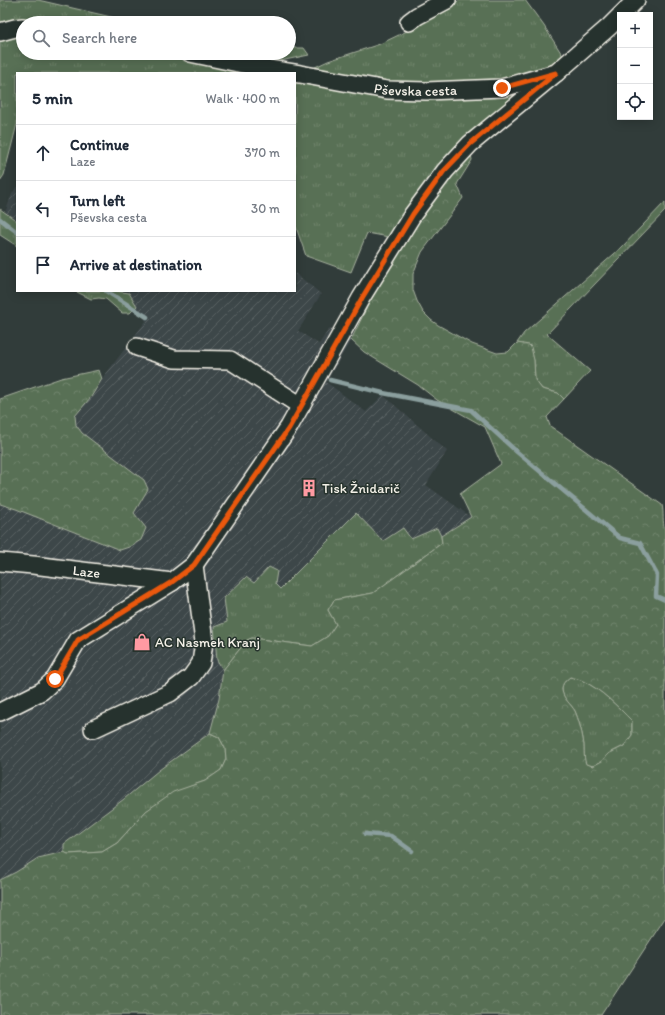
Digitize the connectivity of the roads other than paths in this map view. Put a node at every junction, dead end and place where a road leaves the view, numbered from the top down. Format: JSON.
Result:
{"nodes":[{"id":1,"x":447,"y":0,"type":"edge"},
{"id":2,"x":636,"y":0,"type":"edge"},
{"id":3,"x":625,"y":12,"type":"edge"},
{"id":4,"x":617,"y":20,"type":"edge"},
{"id":5,"x":409,"y":22,"type":"dead end"},
{"id":6,"x":16,"y":28,"type":"edge"},
{"id":7,"x":0,"y":32,"type":"edge"},
{"id":8,"x":224,"y":60,"type":"edge"},
{"id":9,"x":288,"y":72,"type":"edge"},
{"id":10,"x":296,"y":73,"type":"edge"},
{"id":11,"x":556,"y":73,"type":"junction"},
{"id":12,"x":138,"y":347,"type":"dead end"},
{"id":13,"x":301,"y":406,"type":"junction"},
{"id":14,"x":0,"y":562,"type":"edge"},
{"id":15,"x":194,"y":565,"type":"junction"},
{"id":16,"x":172,"y":582,"type":"junction"},
{"id":17,"x":0,"y":712,"type":"edge"},
{"id":18,"x":93,"y":729,"type":"dead end"}],
"edges":[{"from":1,"to":5,"type":"street"},
{"from":2,"to":3,"type":"street","name":"Pševska cesta"},
{"from":4,"to":11,"type":"street","name":"Pševska cesta"},
{"from":6,"to":7,"type":"street"},
{"from":8,"to":9,"type":"street","name":"Pševska cesta"},
{"from":10,"to":11,"type":"street","name":"Pševska cesta"},
{"from":11,"to":13,"type":"street"},
{"from":12,"to":13,"type":"street"},
{"from":13,"to":15,"type":"street"},
{"from":14,"to":16,"type":"street","name":"Laze"},
{"from":15,"to":16,"type":"street"},
{"from":15,"to":18,"type":"street"},
{"from":16,"to":17,"type":"street"}]}
